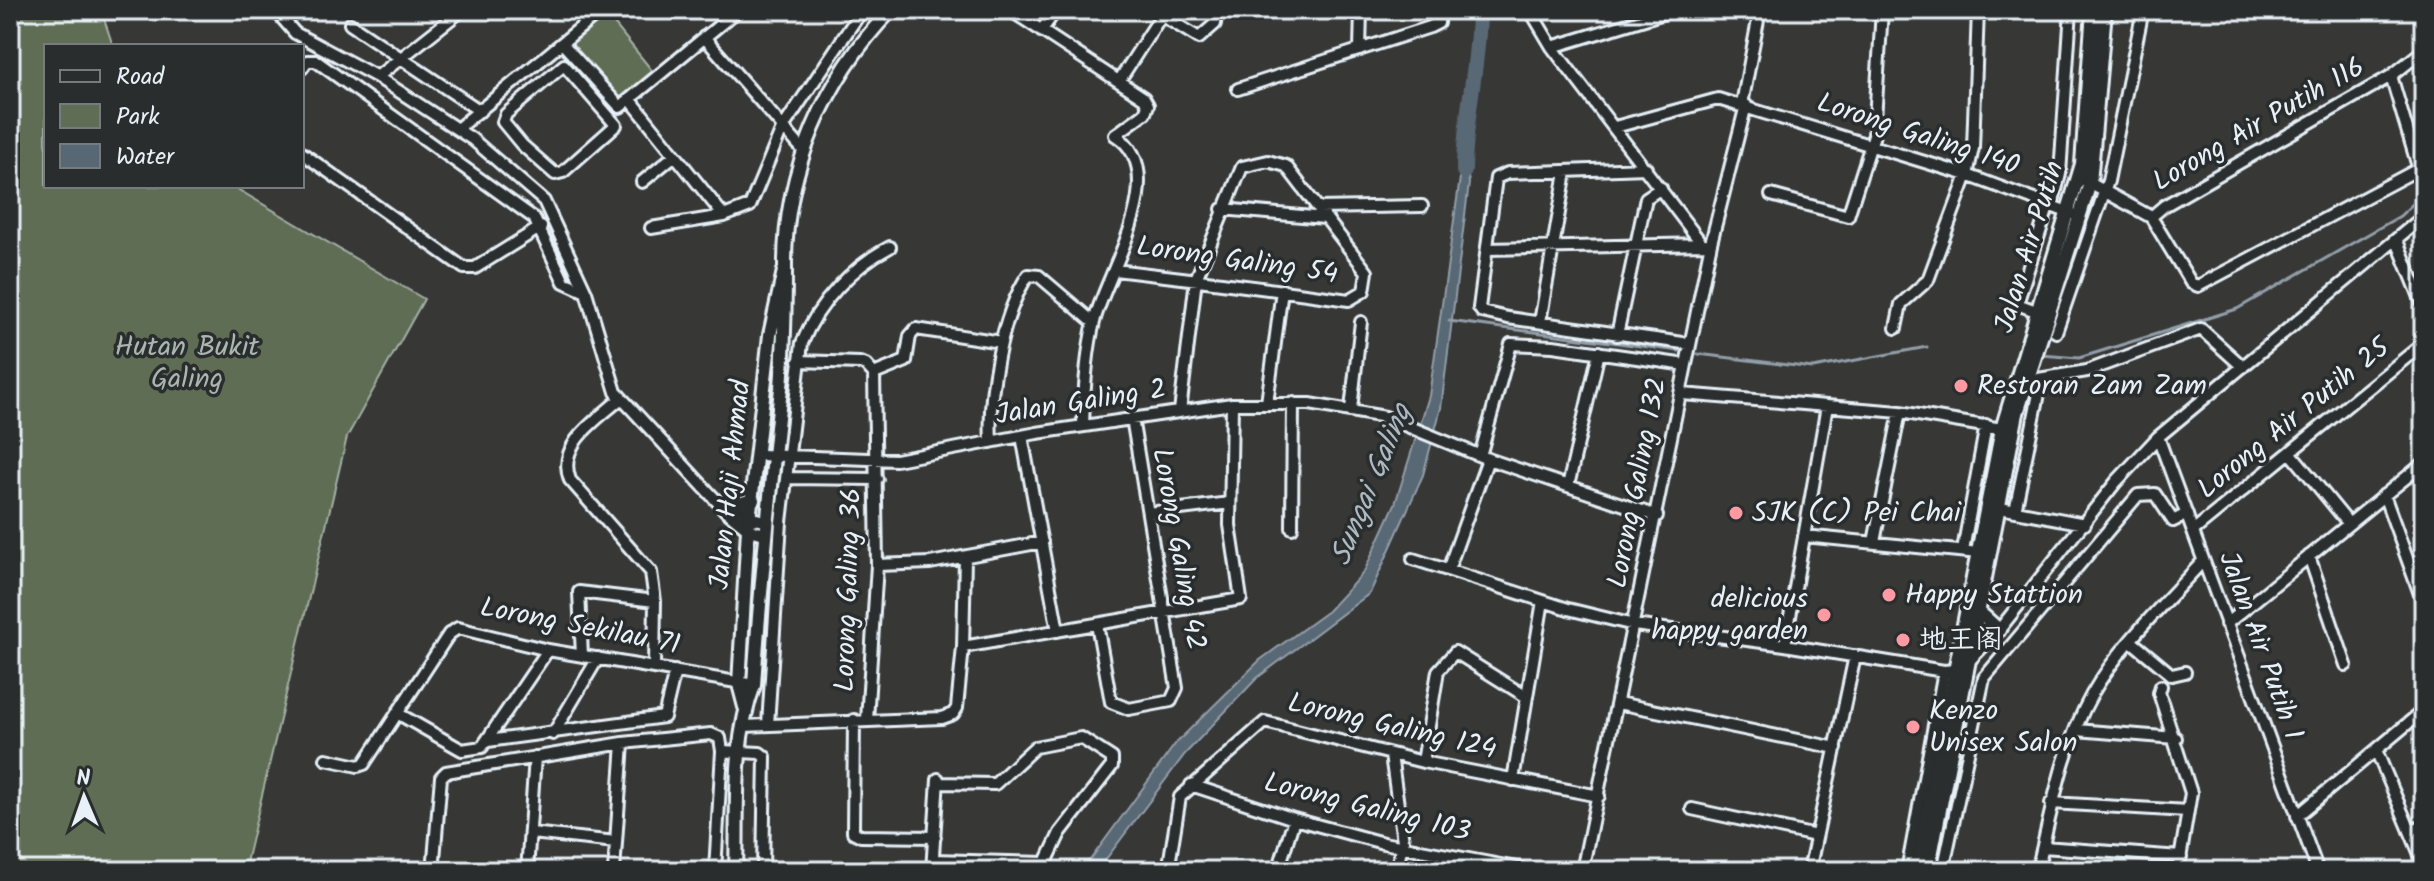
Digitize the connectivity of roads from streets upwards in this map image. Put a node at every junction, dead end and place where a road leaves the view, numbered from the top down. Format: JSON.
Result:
{"nodes":[{"id":1,"x":275,"y":10,"type":"edge"},
{"id":2,"x":462,"y":10,"type":"edge"},
{"id":3,"x":602,"y":10,"type":"edge"},
{"id":4,"x":738,"y":10,"type":"edge"},
{"id":5,"x":862,"y":10,"type":"edge"},
{"id":6,"x":891,"y":10,"type":"edge"},
{"id":7,"x":1010,"y":10,"type":"edge"},
{"id":8,"x":1056,"y":10,"type":"edge"},
{"id":9,"x":1216,"y":10,"type":"edge"},
{"id":10,"x":1361,"y":10,"type":"edge"},
{"id":11,"x":1439,"y":10,"type":"edge"},
{"id":12,"x":1530,"y":10,"type":"edge"},
{"id":13,"x":1674,"y":10,"type":"edge"},
{"id":14,"x":1760,"y":10,"type":"edge"},
{"id":15,"x":1882,"y":10,"type":"edge"},
{"id":16,"x":1978,"y":10,"type":"edge"},
{"id":17,"x":2071,"y":10,"type":"edge"},
{"id":18,"x":2093,"y":10,"type":"edge"},
{"id":19,"x":2105,"y":10,"type":"edge"},
{"id":20,"x":2143,"y":10,"type":"edge"},
{"id":21,"x":1157,"y":13,"type":"edge"},
{"id":22,"x":350,"y":24,"type":"dead end"},
{"id":23,"x":1041,"y":31,"type":"junction"},
{"id":24,"x":704,"y":37,"type":"junction"},
{"id":25,"x":2070,"y":40,"type":"junction"},
{"id":26,"x":2091,"y":41,"type":"junction"},
{"id":27,"x":562,"y":43,"type":"junction"},
{"id":28,"x":1552,"y":47,"type":"junction"},
{"id":29,"x":1360,"y":50,"type":"junction"},
{"id":30,"x":2424,"y":50,"type":"edge"},
{"id":31,"x":403,"y":57,"type":"junction"},
{"id":32,"x":304,"y":65,"type":"edge"},
{"id":33,"x":531,"y":68,"type":"junction"},
{"id":34,"x":2391,"y":76,"type":"junction"},
{"id":35,"x":377,"y":77,"type":"junction"},
{"id":36,"x":1119,"y":81,"type":"junction"},
{"id":37,"x":544,"y":82,"type":"junction"},
{"id":38,"x":1238,"y":89,"type":"dead end"},
{"id":39,"x":630,"y":99,"type":"junction"},
{"id":40,"x":1744,"y":105,"type":"junction"},
{"id":41,"x":422,"y":107,"type":"junction"},
{"id":42,"x":480,"y":111,"type":"junction"},
{"id":43,"x":408,"y":125,"type":"junction"},
{"id":44,"x":1615,"y":127,"type":"junction"},
{"id":45,"x":457,"y":129,"type":"junction"},
{"id":46,"x":782,"y":129,"type":"junction"},
{"id":47,"x":1872,"y":145,"type":"junction"},
{"id":48,"x":803,"y":150,"type":"junction"},
{"id":49,"x":304,"y":154,"type":"edge"},
{"id":50,"x":675,"y":155,"type":"junction"},
{"id":51,"x":1646,"y":168,"type":"junction"},
{"id":52,"x":2421,"y":168,"type":"edge"},
{"id":53,"x":1566,"y":172,"type":"junction"},
{"id":54,"x":1967,"y":175,"type":"junction"},
{"id":55,"x":2084,"y":180,"type":"junction"},
{"id":56,"x":642,"y":182,"type":"dead end"},
{"id":57,"x":1661,"y":188,"type":"junction"},
{"id":58,"x":2105,"y":191,"type":"junction"},
{"id":59,"x":1771,"y":195,"type":"dead end"},
{"id":60,"x":2050,"y":205,"type":"junction"},
{"id":61,"x":1422,"y":206,"type":"dead end"},
{"id":62,"x":1222,"y":209,"type":"junction"},
{"id":63,"x":1322,"y":213,"type":"junction"},
{"id":64,"x":2073,"y":214,"type":"junction"},
{"id":65,"x":724,"y":216,"type":"junction"},
{"id":66,"x":2424,"y":216,"type":"edge"},
{"id":67,"x":2151,"y":217,"type":"junction"},
{"id":68,"x":541,"y":227,"type":"junction"},
{"id":69,"x":651,"y":228,"type":"dead end"},
{"id":70,"x":2397,"y":241,"type":"junction"},
{"id":71,"x":1706,"y":244,"type":"junction"},
{"id":72,"x":1636,"y":246,"type":"junction"},
{"id":73,"x":890,"y":247,"type":"dead end"},
{"id":74,"x":1487,"y":249,"type":"junction"},
{"id":75,"x":1552,"y":249,"type":"junction"},
{"id":76,"x":785,"y":269,"type":"junction"},
{"id":77,"x":1115,"y":270,"type":"junction"},
{"id":78,"x":1196,"y":279,"type":"junction"},
{"id":79,"x":1282,"y":290,"type":"junction"},
{"id":80,"x":586,"y":292,"type":"junction"},
{"id":81,"x":2424,"y":307,"type":"edge"},
{"id":82,"x":2036,"y":311,"type":"junction"},
{"id":83,"x":1093,"y":322,"type":"junction"},
{"id":84,"x":1361,"y":322,"type":"dead end"},
{"id":85,"x":1540,"y":322,"type":"junction"},
{"id":86,"x":1896,"y":328,"type":"dead end"},
{"id":87,"x":2056,"y":332,"type":"dead end"},
{"id":88,"x":1617,"y":335,"type":"junction"},
{"id":89,"x":1001,"y":342,"type":"junction"},
{"id":90,"x":2424,"y":343,"type":"edge"},
{"id":91,"x":1690,"y":344,"type":"junction"},
{"id":92,"x":1599,"y":352,"type":"junction"},
{"id":93,"x":799,"y":361,"type":"junction"},
{"id":94,"x":1686,"y":365,"type":"junction"},
{"id":95,"x":2243,"y":367,"type":"junction"},
{"id":96,"x":874,"y":374,"type":"junction"},
{"id":97,"x":2042,"y":379,"type":"junction"},
{"id":98,"x":2026,"y":381,"type":"junction"},
{"id":99,"x":1682,"y":394,"type":"junction"},
{"id":100,"x":620,"y":399,"type":"junction"},
{"id":101,"x":1267,"y":403,"type":"junction"},
{"id":102,"x":1293,"y":403,"type":"junction"},
{"id":103,"x":1232,"y":404,"type":"junction"},
{"id":104,"x":1827,"y":406,"type":"junction"},
{"id":105,"x":1351,"y":409,"type":"junction"},
{"id":106,"x":1180,"y":411,"type":"junction"},
{"id":107,"x":1900,"y":412,"type":"junction"},
{"id":108,"x":1132,"y":418,"type":"junction"},
{"id":109,"x":1986,"y":425,"type":"junction"},
{"id":110,"x":1083,"y":426,"type":"junction"},
{"id":111,"x":2002,"y":429,"type":"junction"},
{"id":112,"x":1022,"y":436,"type":"junction"},
{"id":113,"x":2158,"y":437,"type":"junction"},
{"id":114,"x":991,"y":442,"type":"junction"},
{"id":115,"x":2290,"y":452,"type":"junction"},
{"id":116,"x":759,"y":455,"type":"junction"},
{"id":117,"x":774,"y":455,"type":"junction"},
{"id":118,"x":789,"y":457,"type":"junction"},
{"id":119,"x":1484,"y":458,"type":"junction"},
{"id":120,"x":877,"y":462,"type":"junction"},
{"id":121,"x":2424,"y":463,"type":"edge"},
{"id":122,"x":787,"y":478,"type":"junction"},
{"id":123,"x":877,"y":479,"type":"junction"},
{"id":124,"x":1568,"y":486,"type":"junction"},
{"id":125,"x":2384,"y":495,"type":"junction"},
{"id":126,"x":753,"y":500,"type":"junction"},
{"id":127,"x":1230,"y":503,"type":"junction"},
{"id":128,"x":727,"y":504,"type":"junction"},
{"id":129,"x":2000,"y":508,"type":"junction"},
{"id":130,"x":2015,"y":511,"type":"junction"},
{"id":131,"x":1148,"y":513,"type":"junction"},
{"id":132,"x":2187,"y":514,"type":"junction"},
{"id":133,"x":1657,"y":516,"type":"junction"},
{"id":134,"x":749,"y":524,"type":"junction"},
{"id":135,"x":2085,"y":524,"type":"junction"},
{"id":136,"x":2349,"y":524,"type":"junction"},
{"id":137,"x":764,"y":527,"type":"junction"},
{"id":138,"x":1292,"y":528,"type":"dead end"},
{"id":139,"x":2193,"y":531,"type":"junction"},
{"id":140,"x":1804,"y":536,"type":"junction"},
{"id":141,"x":1042,"y":542,"type":"junction"},
{"id":142,"x":1874,"y":542,"type":"junction"},
{"id":143,"x":1963,"y":550,"type":"junction"},
{"id":144,"x":1979,"y":553,"type":"junction"},
{"id":145,"x":2309,"y":556,"type":"junction"},
{"id":146,"x":965,"y":558,"type":"junction"},
{"id":147,"x":1413,"y":559,"type":"dead end"},
{"id":148,"x":2203,"y":561,"type":"junction"},
{"id":149,"x":877,"y":565,"type":"junction"},
{"id":150,"x":2050,"y":569,"type":"junction"},
{"id":151,"x":1448,"y":570,"type":"junction"},
{"id":152,"x":2064,"y":580,"type":"junction"},
{"id":153,"x":655,"y":601,"type":"junction"},
{"id":154,"x":1543,"y":601,"type":"junction"},
{"id":155,"x":2424,"y":605,"type":"edge"},
{"id":156,"x":1979,"y":612,"type":"junction"},
{"id":157,"x":1165,"y":613,"type":"junction"},
{"id":158,"x":1097,"y":624,"type":"junction"},
{"id":159,"x":2226,"y":624,"type":"junction"},
{"id":160,"x":1634,"y":625,"type":"junction"},
{"id":161,"x":1999,"y":630,"type":"junction"},
{"id":162,"x":1058,"y":631,"type":"junction"},
{"id":163,"x":2131,"y":641,"type":"junction"},
{"id":164,"x":1785,"y":645,"type":"junction"},
{"id":165,"x":963,"y":647,"type":"junction"},
{"id":166,"x":548,"y":650,"type":"junction"},
{"id":167,"x":582,"y":656,"type":"junction"},
{"id":168,"x":1855,"y":656,"type":"junction"},
{"id":169,"x":598,"y":658,"type":"junction"},
{"id":170,"x":1968,"y":662,"type":"junction"},
{"id":171,"x":2346,"y":665,"type":"dead end"},
{"id":172,"x":654,"y":667,"type":"junction"},
{"id":173,"x":1950,"y":670,"type":"junction"},
{"id":174,"x":675,"y":671,"type":"junction"},
{"id":175,"x":2185,"y":672,"type":"dead end"},
{"id":176,"x":739,"y":684,"type":"junction"},
{"id":177,"x":754,"y":685,"type":"junction"},
{"id":178,"x":2161,"y":686,"type":"dead end"},
{"id":179,"x":1525,"y":696,"type":"junction"},
{"id":180,"x":1618,"y":703,"type":"junction"},
{"id":181,"x":745,"y":707,"type":"junction"},
{"id":182,"x":2424,"y":710,"type":"edge"},
{"id":183,"x":397,"y":713,"type":"junction"},
{"id":184,"x":854,"y":720,"type":"junction"},
{"id":185,"x":867,"y":720,"type":"junction"},
{"id":186,"x":768,"y":725,"type":"junction"},
{"id":187,"x":744,"y":726,"type":"junction"},
{"id":188,"x":2076,"y":730,"type":"junction"},
{"id":189,"x":553,"y":734,"type":"junction"},
{"id":190,"x":2176,"y":738,"type":"junction"},
{"id":191,"x":488,"y":741,"type":"junction"},
{"id":192,"x":623,"y":743,"type":"junction"},
{"id":193,"x":1836,"y":748,"type":"junction"},
{"id":194,"x":2376,"y":750,"type":"junction"},
{"id":195,"x":722,"y":751,"type":"junction"},
{"id":196,"x":741,"y":752,"type":"junction"},
{"id":197,"x":1391,"y":755,"type":"junction"},
{"id":198,"x":535,"y":757,"type":"junction"},
{"id":199,"x":326,"y":759,"type":"dead end"},
{"id":200,"x":1423,"y":762,"type":"junction"},
{"id":201,"x":1946,"y":777,"type":"junction"},
{"id":202,"x":1960,"y":778,"type":"junction"},
{"id":203,"x":1513,"y":780,"type":"junction"},
{"id":204,"x":1191,"y":785,"type":"junction"},
{"id":205,"x":1599,"y":796,"type":"junction"},
{"id":206,"x":2051,"y":803,"type":"junction"},
{"id":207,"x":1692,"y":809,"type":"dead end"},
{"id":208,"x":2188,"y":811,"type":"junction"},
{"id":209,"x":2297,"y":816,"type":"junction"},
{"id":210,"x":1294,"y":819,"type":"junction"},
{"id":211,"x":2424,"y":825,"type":"edge"},
{"id":212,"x":2410,"y":831,"type":"junction"},
{"id":213,"x":531,"y":833,"type":"junction"},
{"id":214,"x":1816,"y":836,"type":"junction"},
{"id":215,"x":935,"y":837,"type":"junction"},
{"id":216,"x":616,"y":842,"type":"junction"},
{"id":217,"x":1403,"y":847,"type":"junction"},
{"id":218,"x":2043,"y":847,"type":"junction"},
{"id":219,"x":2181,"y":857,"type":"junction"},
{"id":220,"x":2424,"y":864,"type":"edge"},
{"id":221,"x":932,"y":866,"type":"edge"},
{"id":222,"x":1044,"y":867,"type":"edge"},
{"id":223,"x":1428,"y":869,"type":"dead end"},
{"id":224,"x":433,"y":871,"type":"edge"},
{"id":225,"x":527,"y":871,"type":"edge"},
{"id":226,"x":614,"y":871,"type":"edge"},
{"id":227,"x":715,"y":871,"type":"edge"},
{"id":228,"x":736,"y":871,"type":"edge"},
{"id":229,"x":763,"y":871,"type":"edge"},
{"id":230,"x":1168,"y":871,"type":"edge"},
{"id":231,"x":1278,"y":871,"type":"edge"},
{"id":232,"x":1396,"y":871,"type":"edge"},
{"id":233,"x":1440,"y":871,"type":"edge"},
{"id":234,"x":1533,"y":871,"type":"edge"},
{"id":235,"x":1582,"y":871,"type":"edge"},
{"id":236,"x":1809,"y":871,"type":"edge"},
{"id":237,"x":1907,"y":871,"type":"edge"},
{"id":238,"x":1916,"y":871,"type":"edge"},
{"id":239,"x":1928,"y":871,"type":"edge"},
{"id":240,"x":1943,"y":871,"type":"edge"},
{"id":241,"x":2037,"y":871,"type":"edge"},
{"id":242,"x":2178,"y":871,"type":"edge"},
{"id":243,"x":2318,"y":871,"type":"edge"}],
"edges":[{"from":1,"to":35,"type":"street"},
{"from":2,"to":31,"type":"street"},
{"from":3,"to":27,"type":"street"},
{"from":4,"to":24,"type":"street"},
{"from":5,"to":46,"type":"street"},
{"from":6,"to":48,"type":"street","name":"Jalan Haji Ahmad"},
{"from":7,"to":23,"type":"street"},
{"from":8,"to":23,"type":"street"},
{"from":9,"to":21,"type":"street"},
{"from":10,"to":29,"type":"street"},
{"from":11,"to":29,"type":"street"},
{"from":12,"to":28,"type":"street"},
{"from":13,"to":28,"type":"street"},
{"from":14,"to":40,"type":"street","name":"Lorong Galing 132"},
{"from":15,"to":47,"type":"street"},
{"from":16,"to":54,"type":"street"},
{"from":17,"to":25,"type":"street"},
{"from":18,"to":26,"type":"street","name":"Jalan Air Putih"},
{"from":19,"to":55,"type":"street","name":"Jalan Air Putih"},
{"from":20,"to":58,"type":"street"},
{"from":21,"to":36,"type":"street"},
{"from":22,"to":31,"type":"street"},
{"from":23,"to":36,"type":"street"},
{"from":24,"to":39,"type":"street"},
{"from":24,"to":46,"type":"street"},
{"from":25,"to":26,"type":"street"},
{"from":25,"to":60,"type":"street"},
{"from":26,"to":55,"type":"street","name":"Jalan Air Putih"},
{"from":27,"to":33,"type":"street"},
{"from":27,"to":39,"type":"street"},
{"from":28,"to":44,"type":"street"},
{"from":29,"to":38,"type":"street"},
{"from":30,"to":34,"type":"street","name":"Lorong Air Putih 116"},
{"from":31,"to":35,"type":"street"},
{"from":31,"to":42,"type":"street"},
{"from":32,"to":43,"type":"street"},
{"from":33,"to":37,"type":"street"},
{"from":33,"to":42,"type":"street"},
{"from":34,"to":52,"type":"street"},
{"from":34,"to":67,"type":"street","name":"Lorong Air Putih 116"},
{"from":35,"to":41,"type":"street"},
{"from":36,"to":77,"type":"street","name":"Lorong Galing 54"},
{"from":37,"to":37,"type":"street"},
{"from":39,"to":50,"type":"street"},
{"from":40,"to":44,"type":"street","name":"Lorong Galing 140"},
{"from":40,"to":47,"type":"street","name":"Lorong Galing 140"},
{"from":40,"to":71,"type":"street","name":"Lorong Galing 132"},
{"from":41,"to":43,"type":"street"},
{"from":41,"to":45,"type":"street"},
{"from":42,"to":45,"type":"street"},
{"from":43,"to":68,"type":"street"},
{"from":44,"to":51,"type":"street"},
{"from":45,"to":80,"type":"street"},
{"from":46,"to":48,"type":"street"},
{"from":46,"to":65,"type":"street"},
{"from":47,"to":54,"type":"street","name":"Lorong Galing 140"},
{"from":47,"to":59,"type":"street"},
{"from":48,"to":76,"type":"street","name":"Jalan Haji Ahmad"},
{"from":49,"to":68,"type":"street"},
{"from":50,"to":56,"type":"street"},
{"from":50,"to":65,"type":"street"},
{"from":51,"to":53,"type":"street"},
{"from":51,"to":57,"type":"street"},
{"from":52,"to":67,"type":"street"},
{"from":53,"to":74,"type":"street"},
{"from":53,"to":75,"type":"street"},
{"from":54,"to":60,"type":"street","name":"Lorong Galing 140"},
{"from":54,"to":86,"type":"street"},
{"from":55,"to":58,"type":"street"},
{"from":55,"to":64,"type":"street","name":"Jalan Air Putih"},
{"from":57,"to":71,"type":"street"},
{"from":57,"to":72,"type":"street"},
{"from":58,"to":67,"type":"street"},
{"from":58,"to":87,"type":"street"},
{"from":60,"to":64,"type":"street","name":"Lorong Galing 140"},
{"from":60,"to":82,"type":"street"},
{"from":61,"to":63,"type":"street"},
{"from":62,"to":63,"type":"street"},
{"from":62,"to":63,"type":"street"},
{"from":62,"to":78,"type":"street"},
{"from":63,"to":79,"type":"street","name":"Lorong Galing 54"},
{"from":64,"to":82,"type":"street","name":"Jalan Air Putih"},
{"from":64,"to":98,"type":"street","name":"Jalan Air Putih"},
{"from":65,"to":69,"type":"street"},
{"from":66,"to":70,"type":"street"},
{"from":68,"to":80,"type":"street"},
{"from":70,"to":81,"type":"street"},
{"from":70,"to":95,"type":"street"},
{"from":71,"to":72,"type":"street"},
{"from":71,"to":91,"type":"street","name":"Lorong Galing 132"},
{"from":72,"to":75,"type":"street"},
{"from":72,"to":88,"type":"street"},
{"from":73,"to":93,"type":"street"},
{"from":74,"to":75,"type":"street"},
{"from":74,"to":85,"type":"street"},
{"from":75,"to":85,"type":"street"},
{"from":76,"to":116,"type":"street","name":"Jalan Haji Ahmad"},
{"from":76,"to":117,"type":"street","name":"Jalan Haji Ahmad"},
{"from":77,"to":78,"type":"street","name":"Lorong Galing 54"},
{"from":77,"to":83,"type":"street"},
{"from":78,"to":79,"type":"street","name":"Lorong Galing 54"},
{"from":78,"to":106,"type":"street"},
{"from":79,"to":101,"type":"street"},
{"from":80,"to":100,"type":"street"},
{"from":82,"to":111,"type":"street","name":"Jalan Air Putih"},
{"from":83,"to":89,"type":"street"},
{"from":83,"to":110,"type":"street"},
{"from":84,"to":105,"type":"street"},
{"from":85,"to":88,"type":"street"},
{"from":88,"to":91,"type":"street"},
{"from":89,"to":96,"type":"street"},
{"from":89,"to":114,"type":"street"},
{"from":90,"to":115,"type":"street","name":"Lorong Air Putih 25"},
{"from":91,"to":94,"type":"street","name":"Lorong Galing 132"},
{"from":92,"to":94,"type":"street"},
{"from":92,"to":119,"type":"street"},
{"from":92,"to":124,"type":"street"},
{"from":93,"to":96,"type":"street"},
{"from":93,"to":118,"type":"street"},
{"from":94,"to":99,"type":"street","name":"Lorong Galing 132"},
{"from":95,"to":97,"type":"street"},
{"from":95,"to":113,"type":"street"},
{"from":96,"to":120,"type":"street","name":"Lorong Galing 36"},
{"from":97,"to":98,"type":"street"},
{"from":97,"to":130,"type":"street"},
{"from":98,"to":129,"type":"street","name":"Jalan Air Putih"},
{"from":99,"to":104,"type":"street"},
{"from":99,"to":133,"type":"street","name":"Lorong Galing 132"},
{"from":100,"to":128,"type":"street"},
{"from":100,"to":153,"type":"street"},
{"from":101,"to":102,"type":"street","name":"Jalan Galing 2"},
{"from":101,"to":103,"type":"street","name":"Jalan Galing 2"},
{"from":102,"to":105,"type":"street","name":"Jalan Galing 2"},
{"from":102,"to":138,"type":"street"},
{"from":103,"to":106,"type":"street","name":"Jalan Galing 2"},
{"from":103,"to":127,"type":"street"},
{"from":104,"to":107,"type":"street"},
{"from":104,"to":140,"type":"street"},
{"from":105,"to":119,"type":"street","name":"Jalan Galing 2"},
{"from":106,"to":108,"type":"street","name":"Jalan Galing 2"},
{"from":107,"to":109,"type":"street"},
{"from":107,"to":142,"type":"street"},
{"from":108,"to":110,"type":"street","name":"Jalan Galing 2"},
{"from":108,"to":131,"type":"street","name":"Lorong Galing 42"},
{"from":109,"to":111,"type":"street"},
{"from":109,"to":143,"type":"street"},
{"from":110,"to":112,"type":"street","name":"Jalan Galing 2"},
{"from":111,"to":144,"type":"street","name":"Jalan Air Putih"},
{"from":112,"to":114,"type":"street","name":"Jalan Galing 2"},
{"from":112,"to":141,"type":"street"},
{"from":113,"to":132,"type":"street","name":"Jalan Air Putih 1"},
{"from":113,"to":135,"type":"street"},
{"from":114,"to":120,"type":"street","name":"Jalan Galing 2"},
{"from":115,"to":136,"type":"street"},
{"from":115,"to":139,"type":"street","name":"Lorong Air Putih 25"},
{"from":116,"to":117,"type":"street","name":"Jalan Galing 2"},
{"from":116,"to":126,"type":"street","name":"Jalan Haji Ahmad"},
{"from":117,"to":118,"type":"street","name":"Jalan Galing 2"},
{"from":117,"to":137,"type":"street","name":"Jalan Haji Ahmad"},
{"from":118,"to":120,"type":"street","name":"Jalan Galing 2"},
{"from":118,"to":122,"type":"street"},
{"from":119,"to":124,"type":"street","name":"Jalan Galing 2"},
{"from":119,"to":151,"type":"street"},
{"from":120,"to":123,"type":"street","name":"Lorong Galing 36"},
{"from":121,"to":125,"type":"street"},
{"from":122,"to":123,"type":"street"},
{"from":122,"to":186,"type":"street"},
{"from":123,"to":149,"type":"street","name":"Lorong Galing 36"},
{"from":124,"to":133,"type":"street","name":"Jalan Galing 2"},
{"from":125,"to":136,"type":"street"},
{"from":125,"to":155,"type":"street"},
{"from":126,"to":128,"type":"street"},
{"from":126,"to":134,"type":"street","name":"Jalan Haji Ahmad"},
{"from":127,"to":131,"type":"street"},
{"from":127,"to":157,"type":"street"},
{"from":128,"to":134,"type":"street"},
{"from":129,"to":130,"type":"street"},
{"from":129,"to":156,"type":"street","name":"Jalan Air Putih"},
{"from":130,"to":135,"type":"street"},
{"from":131,"to":157,"type":"street","name":"Lorong Galing 42"},
{"from":132,"to":139,"type":"street","name":"Jalan Air Putih 1"},
{"from":132,"to":152,"type":"street"},
{"from":133,"to":160,"type":"street","name":"Lorong Galing 132"},
{"from":134,"to":137,"type":"street"},
{"from":134,"to":176,"type":"street","name":"Jalan Haji Ahmad"},
{"from":135,"to":150,"type":"street"},
{"from":136,"to":145,"type":"street"},
{"from":137,"to":177,"type":"street","name":"Jalan Haji Ahmad"},
{"from":139,"to":148,"type":"street","name":"Jalan Air Putih 1"},
{"from":140,"to":142,"type":"street"},
{"from":140,"to":164,"type":"street"},
{"from":141,"to":146,"type":"street"},
{"from":141,"to":162,"type":"street"},
{"from":142,"to":143,"type":"street"},
{"from":143,"to":144,"type":"street"},
{"from":144,"to":173,"type":"street","name":"Jalan Air Putih"},
{"from":145,"to":159,"type":"street"},
{"from":145,"to":171,"type":"street"},
{"from":146,"to":149,"type":"street"},
{"from":146,"to":165,"type":"street"},
{"from":147,"to":151,"type":"street"},
{"from":148,"to":159,"type":"street","name":"Jalan Air Putih 1"},
{"from":148,"to":163,"type":"street"},
{"from":149,"to":185,"type":"street","name":"Lorong Galing 36"},
{"from":150,"to":152,"type":"street"},
{"from":150,"to":161,"type":"street"},
{"from":151,"to":154,"type":"street"},
{"from":152,"to":202,"type":"street"},
{"from":153,"to":167,"type":"street"},
{"from":153,"to":172,"type":"street"},
{"from":154,"to":160,"type":"street"},
{"from":154,"to":179,"type":"street"},
{"from":156,"to":161,"type":"street"},
{"from":156,"to":170,"type":"street","name":"Jalan Air Putih"},
{"from":157,"to":158,"type":"street"},
{"from":157,"to":158,"type":"street","name":"Lorong Galing 42"},
{"from":158,"to":162,"type":"street"},
{"from":159,"to":209,"type":"street","name":"Jalan Air Putih 1"},
{"from":160,"to":164,"type":"street"},
{"from":160,"to":180,"type":"street","name":"Lorong Galing 132"},
{"from":161,"to":170,"type":"street"},
{"from":162,"to":165,"type":"street"},
{"from":163,"to":175,"type":"street"},
{"from":163,"to":188,"type":"street"},
{"from":164,"to":168,"type":"street"},
{"from":165,"to":185,"type":"street"},
{"from":166,"to":167,"type":"street","name":"Lorong Sekilau 71"},
{"from":166,"to":183,"type":"street","name":"Lorong Sekilau 71"},
{"from":166,"to":191,"type":"street"},
{"from":167,"to":169,"type":"street","name":"Lorong Sekilau 71"},
{"from":168,"to":173,"type":"street"},
{"from":168,"to":193,"type":"street"},
{"from":169,"to":172,"type":"street","name":"Lorong Sekilau 71"},
{"from":169,"to":189,"type":"street"},
{"from":170,"to":173,"type":"street"},
{"from":170,"to":201,"type":"street","name":"Jalan Air Putih"},
{"from":172,"to":174,"type":"street","name":"Lorong Sekilau 71"},
{"from":173,"to":237,"type":"street"},
{"from":173,"to":238,"type":"street","name":"Jalan Air Putih"},
{"from":174,"to":176,"type":"street","name":"Lorong Sekilau 71"},
{"from":174,"to":189,"type":"street"},
{"from":176,"to":177,"type":"street","name":"Lorong Sekilau 71"},
{"from":176,"to":181,"type":"street","name":"Jalan Haji Ahmad"},
{"from":177,"to":181,"type":"street","name":"Jalan Haji Ahmad"},
{"from":178,"to":190,"type":"street"},
{"from":179,"to":200,"type":"street"},
{"from":179,"to":203,"type":"street"},
{"from":180,"to":193,"type":"street"},
{"from":180,"to":205,"type":"street","name":"Lorong Galing 132"},
{"from":181,"to":187,"type":"street","name":"Jalan Haji Ahmad"},
{"from":182,"to":194,"type":"street"},
{"from":183,"to":191,"type":"street"},
{"from":183,"to":199,"type":"street","name":"Lorong Sekilau 71"},
{"from":184,"to":185,"type":"street"},
{"from":184,"to":186,"type":"street"},
{"from":184,"to":215,"type":"street"},
{"from":186,"to":187,"type":"street"},
{"from":187,"to":196,"type":"street","name":"Jalan Haji Ahmad"},
{"from":188,"to":190,"type":"street"},
{"from":188,"to":206,"type":"street"},
{"from":189,"to":191,"type":"street"},
{"from":190,"to":208,"type":"street"},
{"from":192,"to":195,"type":"street"},
{"from":192,"to":198,"type":"street"},
{"from":192,"to":216,"type":"street"},
{"from":193,"to":214,"type":"street"},
{"from":194,"to":209,"type":"street"},
{"from":194,"to":212,"type":"street"},
{"from":195,"to":196,"type":"street"},
{"from":195,"to":227,"type":"street"},
{"from":196,"to":228,"type":"street","name":"Jalan Haji Ahmad"},
{"from":196,"to":229,"type":"street"},
{"from":197,"to":200,"type":"street","name":"Lorong Galing 124"},
{"from":197,"to":204,"type":"street","name":"Lorong Galing 124"},
{"from":197,"to":217,"type":"street"},
{"from":198,"to":213,"type":"street"},
{"from":198,"to":224,"type":"street"},
{"from":200,"to":203,"type":"street","name":"Lorong Galing 124"},
{"from":201,"to":202,"type":"street"},
{"from":201,"to":239,"type":"street","name":"Jalan Air Putih"},
{"from":202,"to":240,"type":"street"},
{"from":203,"to":205,"type":"street","name":"Lorong Galing 124"},
{"from":204,"to":210,"type":"street","name":"Lorong Galing 103"},
{"from":204,"to":230,"type":"street","name":"Lorong Galing 124"},
{"from":205,"to":235,"type":"street","name":"Lorong Galing 132"},
{"from":206,"to":208,"type":"street"},
{"from":206,"to":218,"type":"street"},
{"from":207,"to":214,"type":"street"},
{"from":208,"to":219,"type":"street"},
{"from":209,"to":243,"type":"street","name":"Jalan Air Putih 1"},
{"from":210,"to":217,"type":"street","name":"Lorong Galing 103"},
{"from":210,"to":231,"type":"street"},
{"from":211,"to":212,"type":"street"},
{"from":212,"to":220,"type":"street"},
{"from":213,"to":216,"type":"street"},
{"from":213,"to":225,"type":"street"},
{"from":214,"to":236,"type":"street"},
{"from":215,"to":221,"type":"street"},
{"from":215,"to":222,"type":"street"},
{"from":216,"to":226,"type":"street"},
{"from":217,"to":232,"type":"street"},
{"from":217,"to":234,"type":"street","name":"Lorong Galing 103"},
{"from":218,"to":219,"type":"street"},
{"from":218,"to":241,"type":"street"},
{"from":219,"to":242,"type":"street"},
{"from":221,"to":222,"type":"street"},
{"from":223,"to":233,"type":"street"}]}
